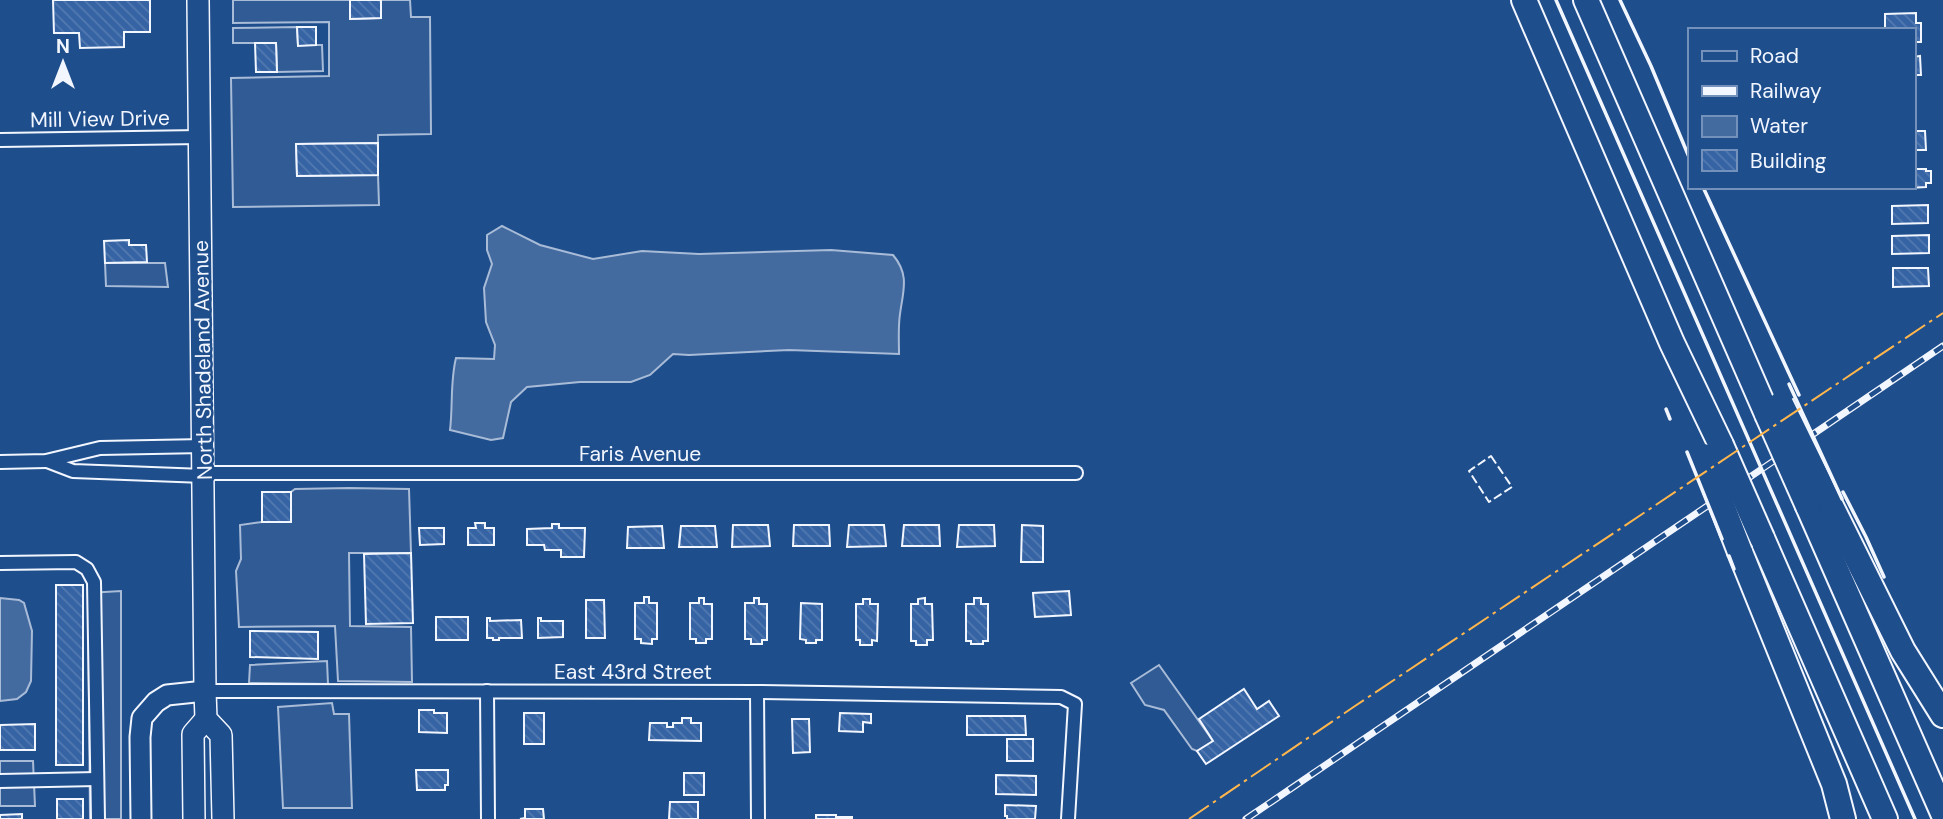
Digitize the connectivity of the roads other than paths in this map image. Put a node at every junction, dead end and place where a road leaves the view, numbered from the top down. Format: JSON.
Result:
{"nodes":[{"id":1,"x":198,"y":0,"type":"edge"},
{"id":2,"x":1524,"y":0,"type":"edge"},
{"id":3,"x":1586,"y":0,"type":"edge"},
{"id":4,"x":200,"y":137,"type":"junction"},
{"id":5,"x":0,"y":140,"type":"edge"},
{"id":6,"x":204,"y":446,"type":"junction"},
{"id":7,"x":1712,"y":450,"type":"junction"},
{"id":8,"x":46,"y":461,"type":"junction"},
{"id":9,"x":0,"y":462,"type":"edge"},
{"id":10,"x":1076,"y":473,"type":"dead end"},
{"id":11,"x":204,"y":474,"type":"junction"},
{"id":12,"x":1816,"y":500,"type":"junction"},
{"id":13,"x":0,"y":563,"type":"edge"},
{"id":14,"x":205,"y":691,"type":"junction"},
{"id":15,"x":487,"y":691,"type":"junction"},
{"id":16,"x":757,"y":692,"type":"junction"},
{"id":17,"x":1943,"y":715,"type":"edge"},
{"id":18,"x":206,"y":719,"type":"junction"},
{"id":19,"x":97,"y":779,"type":"junction"},
{"id":20,"x":0,"y":781,"type":"edge"},
{"id":21,"x":1943,"y":813,"type":"edge"},
{"id":22,"x":98,"y":819,"type":"edge"},
{"id":23,"x":141,"y":819,"type":"edge"},
{"id":24,"x":194,"y":819,"type":"edge"},
{"id":25,"x":223,"y":819,"type":"edge"},
{"id":26,"x":488,"y":819,"type":"edge"},
{"id":27,"x":758,"y":819,"type":"edge"},
{"id":28,"x":1068,"y":819,"type":"edge"},
{"id":29,"x":1843,"y":819,"type":"edge"},
{"id":30,"x":1885,"y":819,"type":"edge"}],
"edges":[{"from":1,"to":4,"type":"main road","name":"North Shadeland Avenue"},
{"from":2,"to":7,"type":"highway"},
{"from":3,"to":12,"type":"highway","bridge":true},
{"from":4,"to":5,"type":"street","name":"Mill View Drive"},
{"from":4,"to":6,"type":"main road","name":"North Shadeland Avenue"},
{"from":6,"to":8,"type":"street","name":"Faris Avenue"},
{"from":6,"to":11,"type":"main road","name":"North Shadeland Avenue"},
{"from":7,"to":29,"type":"highway","bridge":true},
{"from":7,"to":30,"type":"highway","bridge":true},
{"from":8,"to":9,"type":"street","name":"Faris Avenue"},
{"from":8,"to":11,"type":"street","name":"Faris Avenue"},
{"from":10,"to":11,"type":"street","name":"Faris Avenue"},
{"from":11,"to":14,"type":"main road","name":"North Shadeland Avenue"},
{"from":12,"to":17,"type":"highway"},
{"from":12,"to":21,"type":"highway"},
{"from":13,"to":19,"type":"street"},
{"from":14,"to":15,"type":"street","name":"East 43rd Street"},
{"from":14,"to":18,"type":"main road","name":"North Shadeland Avenue"},
{"from":14,"to":23,"type":"street"},
{"from":15,"to":16,"type":"street","name":"East 43rd Street"},
{"from":15,"to":26,"type":"street"},
{"from":16,"to":27,"type":"street"},
{"from":16,"to":28,"type":"street","name":"East 43rd Street"},
{"from":18,"to":24,"type":"main road","name":"North Shadeland Avenue"},
{"from":18,"to":25,"type":"main road","name":"North Shadeland Avenue"},
{"from":19,"to":20,"type":"street"},
{"from":19,"to":22,"type":"street"}]}
